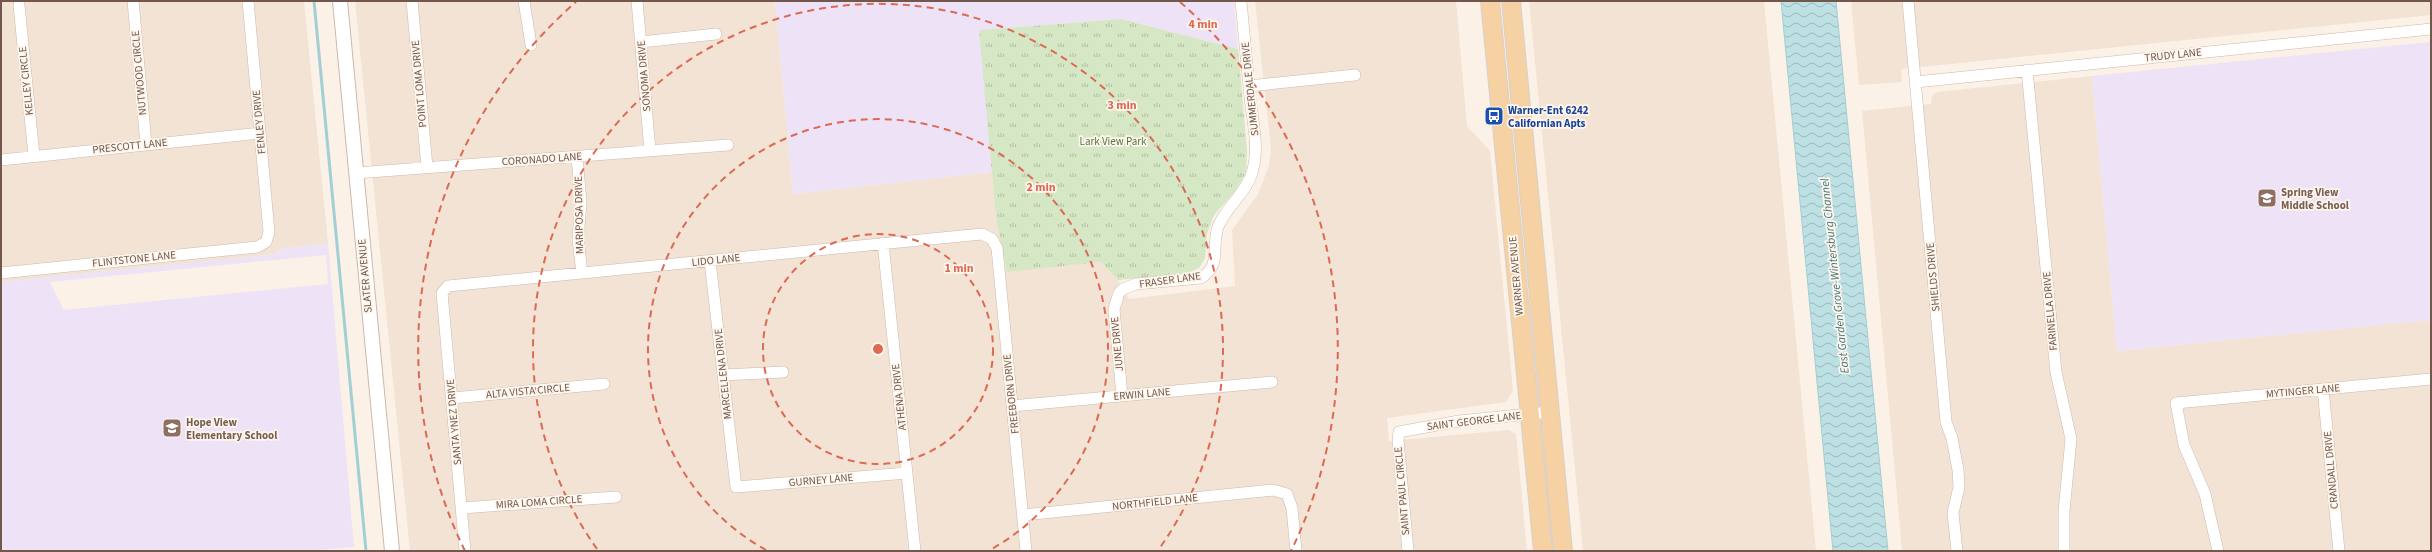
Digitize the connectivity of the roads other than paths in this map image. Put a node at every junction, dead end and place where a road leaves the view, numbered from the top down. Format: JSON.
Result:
{"nodes":[{"id":1,"x":133,"y":1,"type":"edge"},
{"id":2,"x":248,"y":1,"type":"edge"},
{"id":3,"x":340,"y":1,"type":"edge"},
{"id":4,"x":412,"y":1,"type":"edge"},
{"id":5,"x":524,"y":1,"type":"edge"},
{"id":6,"x":637,"y":1,"type":"edge"},
{"id":7,"x":1241,"y":1,"type":"edge"},
{"id":8,"x":1490,"y":1,"type":"edge"},
{"id":9,"x":1511,"y":1,"type":"edge"},
{"id":10,"x":1908,"y":1,"type":"edge"},
{"id":11,"x":19,"y":5,"type":"dead end"},
{"id":12,"x":2431,"y":29,"type":"edge"},
{"id":13,"x":716,"y":34,"type":"dead end"},
{"id":14,"x":641,"y":42,"type":"junction"},
{"id":15,"x":531,"y":45,"type":"dead end"},
{"id":16,"x":2027,"y":70,"type":"junction"},
{"id":17,"x":1355,"y":75,"type":"dead end"},
{"id":18,"x":1916,"y":82,"type":"junction"},
{"id":19,"x":1249,"y":86,"type":"junction"},
{"id":20,"x":260,"y":133,"type":"junction"},
{"id":21,"x":146,"y":144,"type":"junction"},
{"id":22,"x":728,"y":145,"type":"dead end"},
{"id":23,"x":650,"y":151,"type":"junction"},
{"id":24,"x":34,"y":156,"type":"junction"},
{"id":25,"x":577,"y":156,"type":"junction"},
{"id":26,"x":1,"y":160,"type":"edge"},
{"id":27,"x":427,"y":167,"type":"junction"},
{"id":28,"x":356,"y":173,"type":"junction"},
{"id":29,"x":1251,"y":176,"type":"joint"},
{"id":30,"x":992,"y":238,"type":"joint"},
{"id":31,"x":266,"y":242,"type":"joint"},
{"id":32,"x":883,"y":243,"type":"junction"},
{"id":33,"x":710,"y":261,"type":"junction"},
{"id":34,"x":1,"y":273,"type":"edge"},
{"id":35,"x":582,"y":273,"type":"junction"},
{"id":36,"x":442,"y":293,"type":"joint"},
{"id":37,"x":1119,"y":293,"type":"joint"},
{"id":38,"x":782,"y":372,"type":"dead end"},
{"id":39,"x":723,"y":375,"type":"junction"},
{"id":40,"x":2431,"y":379,"type":"edge"},
{"id":41,"x":1272,"y":382,"type":"dead end"},
{"id":42,"x":604,"y":384,"type":"dead end"},
{"id":43,"x":2323,"y":389,"type":"junction"},
{"id":44,"x":1122,"y":396,"type":"junction"},
{"id":45,"x":452,"y":398,"type":"junction"},
{"id":46,"x":1012,"y":406,"type":"junction"},
{"id":47,"x":1550,"y":412,"type":"junction"},
{"id":48,"x":1528,"y":414,"type":"junction"},
{"id":49,"x":1399,"y":432,"type":"joint"},
{"id":50,"x":907,"y":473,"type":"junction"},
{"id":51,"x":736,"y":487,"type":"joint"},
{"id":52,"x":616,"y":497,"type":"dead end"},
{"id":53,"x":462,"y":508,"type":"junction"},
{"id":54,"x":1023,"y":515,"type":"junction"},
{"id":55,"x":392,"y":551,"type":"edge"},
{"id":56,"x":465,"y":551,"type":"edge"},
{"id":57,"x":915,"y":551,"type":"edge"},
{"id":58,"x":1026,"y":551,"type":"edge"},
{"id":59,"x":1296,"y":551,"type":"edge"},
{"id":60,"x":1408,"y":551,"type":"edge"},
{"id":61,"x":1543,"y":551,"type":"edge"},
{"id":62,"x":1563,"y":551,"type":"edge"},
{"id":63,"x":1957,"y":551,"type":"edge"},
{"id":64,"x":2064,"y":551,"type":"edge"},
{"id":65,"x":2218,"y":551,"type":"edge"},
{"id":66,"x":2338,"y":551,"type":"edge"}],
"edges":[{"from":1,"to":21,"type":"street","name":"NUTWOOD CIRCLE"},
{"from":2,"to":20,"type":"street","name":"FENLEY DRIVE"},
{"from":3,"to":28,"type":"street","name":"SLATER AVENUE"},
{"from":4,"to":27,"type":"street","name":"POINT LOMA DRIVE"},
{"from":5,"to":15,"type":"street"},
{"from":6,"to":14,"type":"street","name":"SONOMA DRIVE"},
{"from":7,"to":19,"type":"street","name":"SUMMERDALE DRIVE"},
{"from":8,"to":48,"type":"main road","name":"WARNER AVENUE"},
{"from":9,"to":47,"type":"main road","name":"WARNER AVENUE"},
{"from":10,"to":18,"type":"street","name":"SHIELDS DRIVE"},
{"from":11,"to":24,"type":"street","name":"KELLEY CIRCLE"},
{"from":12,"to":16,"type":"street","name":"TRUDY LANE"},
{"from":13,"to":14,"type":"street"},
{"from":14,"to":23,"type":"street","name":"SONOMA DRIVE"},
{"from":16,"to":18,"type":"street","name":"TRUDY LANE"},
{"from":16,"to":64,"type":"street","name":"FARINELLA DRIVE"},
{"from":17,"to":19,"type":"street"},
{"from":18,"to":63,"type":"street","name":"SHIELDS DRIVE"},
{"from":19,"to":29,"type":"street","name":"SUMMERDALE DRIVE"},
{"from":20,"to":21,"type":"street","name":"PRESCOTT LANE"},
{"from":20,"to":31,"type":"street","name":"FENLEY DRIVE"},
{"from":21,"to":24,"type":"street","name":"PRESCOTT LANE"},
{"from":22,"to":23,"type":"street","name":"CORONADO LANE"},
{"from":23,"to":25,"type":"street","name":"CORONADO LANE"},
{"from":24,"to":26,"type":"street","name":"PRESCOTT LANE"},
{"from":25,"to":27,"type":"street","name":"CORONADO LANE"},
{"from":25,"to":35,"type":"street","name":"MARIPOSA DRIVE"},
{"from":27,"to":28,"type":"street","name":"CORONADO LANE"},
{"from":28,"to":55,"type":"street","name":"SLATER AVENUE"},
{"from":29,"to":37,"type":"street","name":"FRASER LANE"},
{"from":30,"to":32,"type":"street","name":"LIDO LANE"},
{"from":30,"to":46,"type":"street","name":"FREEBORN DRIVE"},
{"from":31,"to":34,"type":"street","name":"FLINTSTONE LANE"},
{"from":32,"to":33,"type":"street","name":"LIDO LANE"},
{"from":32,"to":50,"type":"street","name":"ATHENA DRIVE"},
{"from":33,"to":35,"type":"street","name":"LIDO LANE"},
{"from":33,"to":39,"type":"street","name":"MARCELLENA DRIVE"},
{"from":35,"to":36,"type":"street","name":"LIDO LANE"},
{"from":36,"to":45,"type":"street","name":"SANTA YNEZ DRIVE"},
{"from":37,"to":44,"type":"street","name":"JUNE DRIVE"},
{"from":38,"to":39,"type":"street"},
{"from":39,"to":51,"type":"street","name":"MARCELLENA DRIVE"},
{"from":40,"to":43,"type":"street","name":"MYTINGER LANE"},
{"from":41,"to":44,"type":"street","name":"ERWIN LANE"},
{"from":42,"to":45,"type":"street","name":"ALTA VISTA CIRCLE"},
{"from":43,"to":65,"type":"street","name":"MYTINGER LANE"},
{"from":43,"to":66,"type":"street","name":"CRANDALL DRIVE"},
{"from":44,"to":46,"type":"street","name":"ERWIN LANE"},
{"from":45,"to":53,"type":"street","name":"SANTA YNEZ DRIVE"},
{"from":46,"to":54,"type":"street","name":"FREEBORN DRIVE"},
{"from":47,"to":48,"type":"street","name":"SAINT GEORGE LANE"},
{"from":47,"to":62,"type":"main road","name":"WARNER AVENUE"},
{"from":48,"to":49,"type":"street","name":"SAINT GEORGE LANE"},
{"from":48,"to":61,"type":"main road","name":"WARNER AVENUE"},
{"from":49,"to":60,"type":"street","name":"SAINT PAUL CIRCLE"},
{"from":50,"to":51,"type":"street","name":"GURNEY LANE"},
{"from":50,"to":57,"type":"street","name":"ATHENA DRIVE"},
{"from":52,"to":53,"type":"street","name":"MIRA LOMA CIRCLE"},
{"from":53,"to":56,"type":"street","name":"SANTA YNEZ DRIVE"},
{"from":54,"to":58,"type":"street","name":"FREEBORN DRIVE"},
{"from":54,"to":59,"type":"street","name":"NORTHFIELD LANE"}]}
